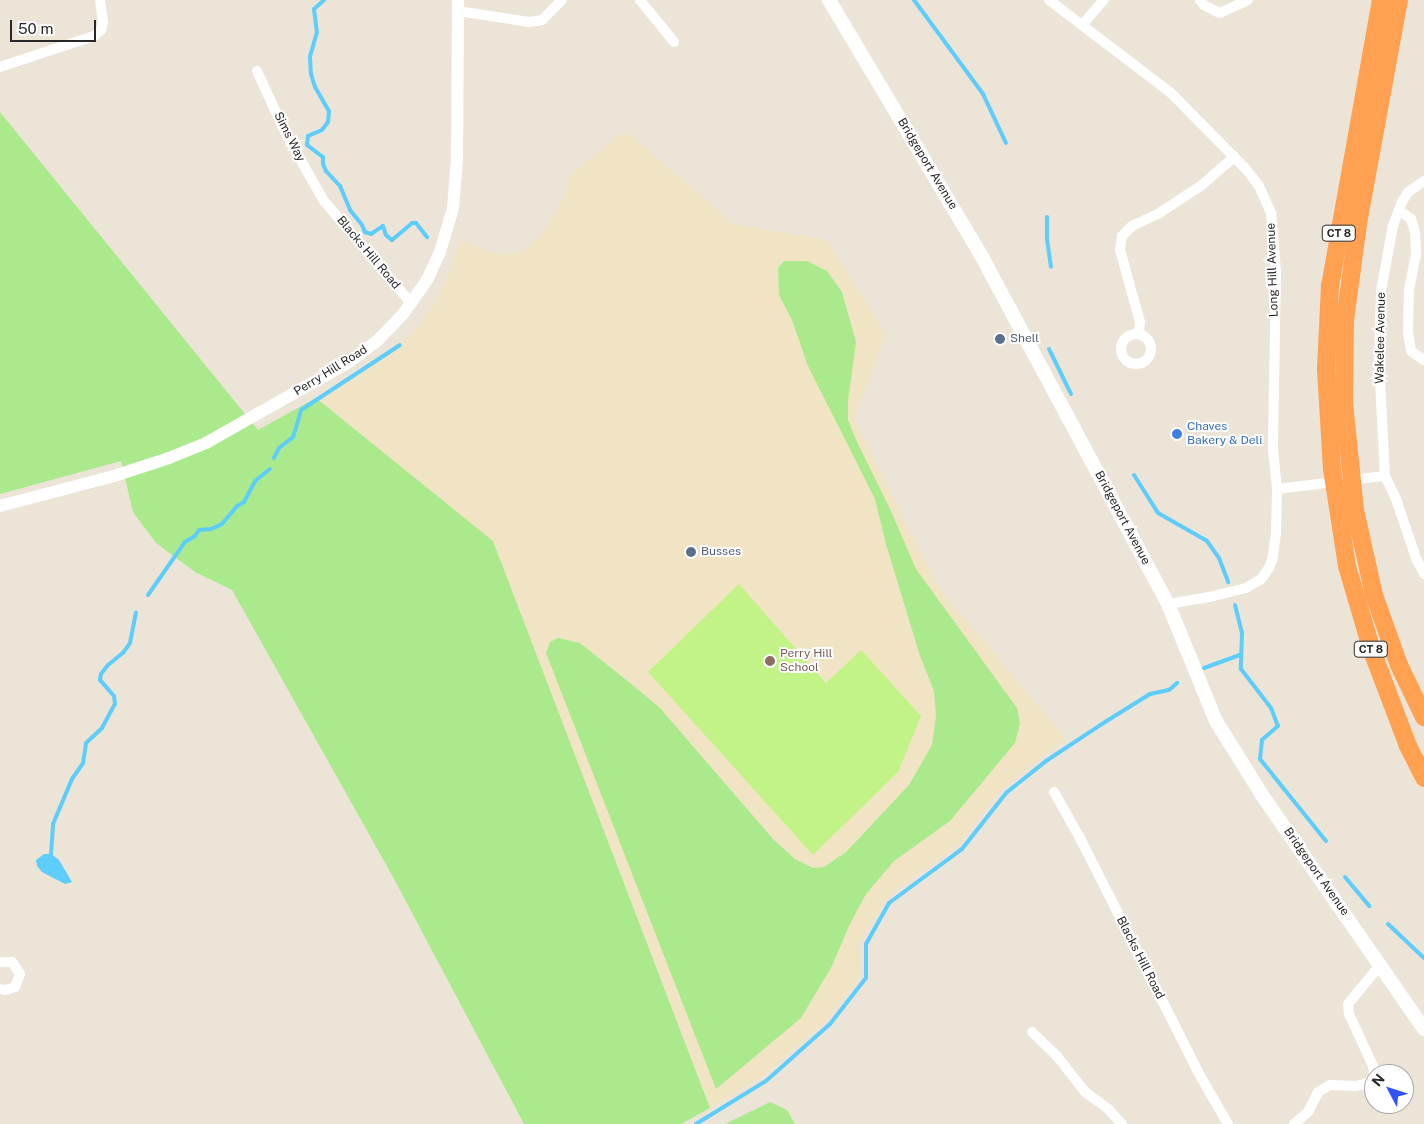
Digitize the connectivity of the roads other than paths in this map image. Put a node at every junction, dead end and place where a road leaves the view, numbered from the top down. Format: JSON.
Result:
{"nodes":[{"id":1,"x":100,"y":0,"type":"edge"},
{"id":2,"x":562,"y":0,"type":"edge"},
{"id":3,"x":640,"y":0,"type":"edge"},
{"id":4,"x":829,"y":0,"type":"edge"},
{"id":5,"x":1049,"y":0,"type":"edge"},
{"id":6,"x":1104,"y":0,"type":"edge"},
{"id":7,"x":1200,"y":0,"type":"edge"},
{"id":8,"x":1248,"y":0,"type":"edge"},
{"id":9,"x":1381,"y":0,"type":"edge"},
{"id":10,"x":1399,"y":0,"type":"edge"},
{"id":11,"x":458,"y":5,"type":"edge"},
{"id":12,"x":1082,"y":25,"type":"junction"},
{"id":13,"x":674,"y":42,"type":"dead end"},
{"id":14,"x":0,"y":67,"type":"edge"},
{"id":15,"x":257,"y":71,"type":"dead end"},
{"id":16,"x":1234,"y":157,"type":"junction"},
{"id":17,"x":1424,"y":181,"type":"edge"},
{"id":18,"x":324,"y":201,"type":"joint"},
{"id":19,"x":1399,"y":210,"type":"junction"},
{"id":20,"x":412,"y":304,"type":"junction"},
{"id":21,"x":1139,"y":333,"type":"dead end"},
{"id":22,"x":1424,"y":360,"type":"edge"},
{"id":23,"x":1385,"y":476,"type":"junction"},
{"id":24,"x":1277,"y":489,"type":"junction"},
{"id":25,"x":0,"y":506,"type":"edge"},
{"id":26,"x":1347,"y":512,"type":"junction"},
{"id":27,"x":1424,"y":574,"type":"edge"},
{"id":28,"x":1168,"y":604,"type":"junction"},
{"id":29,"x":1424,"y":717,"type":"edge"},
{"id":30,"x":1424,"y":778,"type":"edge"},
{"id":31,"x":1054,"y":792,"type":"dead end"},
{"id":32,"x":0,"y":962,"type":"edge"},
{"id":33,"x":1381,"y":964,"type":"junction"},
{"id":34,"x":0,"y":989,"type":"edge"},
{"id":35,"x":1424,"y":1029,"type":"edge"},
{"id":36,"x":1032,"y":1032,"type":"dead end"},
{"id":37,"x":1372,"y":1064,"type":"edge"},
{"id":38,"x":1364,"y":1084,"type":"edge"},
{"id":39,"x":1122,"y":1124,"type":"edge"},
{"id":40,"x":1228,"y":1124,"type":"edge"},
{"id":41,"x":1294,"y":1124,"type":"edge"}],
"edges":[{"from":1,"to":14,"type":"street"},
{"from":2,"to":11,"type":"street"},
{"from":3,"to":13,"type":"street"},
{"from":4,"to":28,"type":"main road","name":"Bridgeport Avenue"},
{"from":5,"to":12,"type":"street","name":"Long Hill Avenue"},
{"from":6,"to":12,"type":"street"},
{"from":7,"to":8,"type":"street"},
{"from":9,"to":26,"type":"highway","number":"CT 8"},
{"from":10,"to":26,"type":"highway","number":"CT 8"},
{"from":11,"to":20,"type":"street","name":"Perry Hill Road"},
{"from":12,"to":16,"type":"street","name":"Long Hill Avenue"},
{"from":15,"to":18,"type":"street","name":"Sims Way"},
{"from":16,"to":21,"type":"street"},
{"from":16,"to":24,"type":"street","name":"Long Hill Avenue"},
{"from":17,"to":19,"type":"street","name":"Wakelee Avenue"},
{"from":18,"to":20,"type":"street","name":"Blacks Hill Road"},
{"from":19,"to":22,"type":"street"},
{"from":19,"to":23,"type":"street","name":"Wakelee Avenue"},
{"from":20,"to":25,"type":"street","name":"Perry Hill Road"},
{"from":23,"to":24,"type":"street"},
{"from":23,"to":27,"type":"street"},
{"from":24,"to":28,"type":"street","name":"Long Hill Avenue"},
{"from":26,"to":29,"type":"highway","number":"CT 8"},
{"from":26,"to":30,"type":"highway","number":"CT 8"},
{"from":28,"to":33,"type":"main road","name":"Bridgeport Avenue"},
{"from":31,"to":40,"type":"street","name":"Blacks Hill Road"},
{"from":32,"to":34,"type":"street"},
{"from":33,"to":35,"type":"main road","name":"Bridgeport Avenue"},
{"from":33,"to":37,"type":"street"},
{"from":36,"to":39,"type":"street"},
{"from":38,"to":41,"type":"street"}]}
